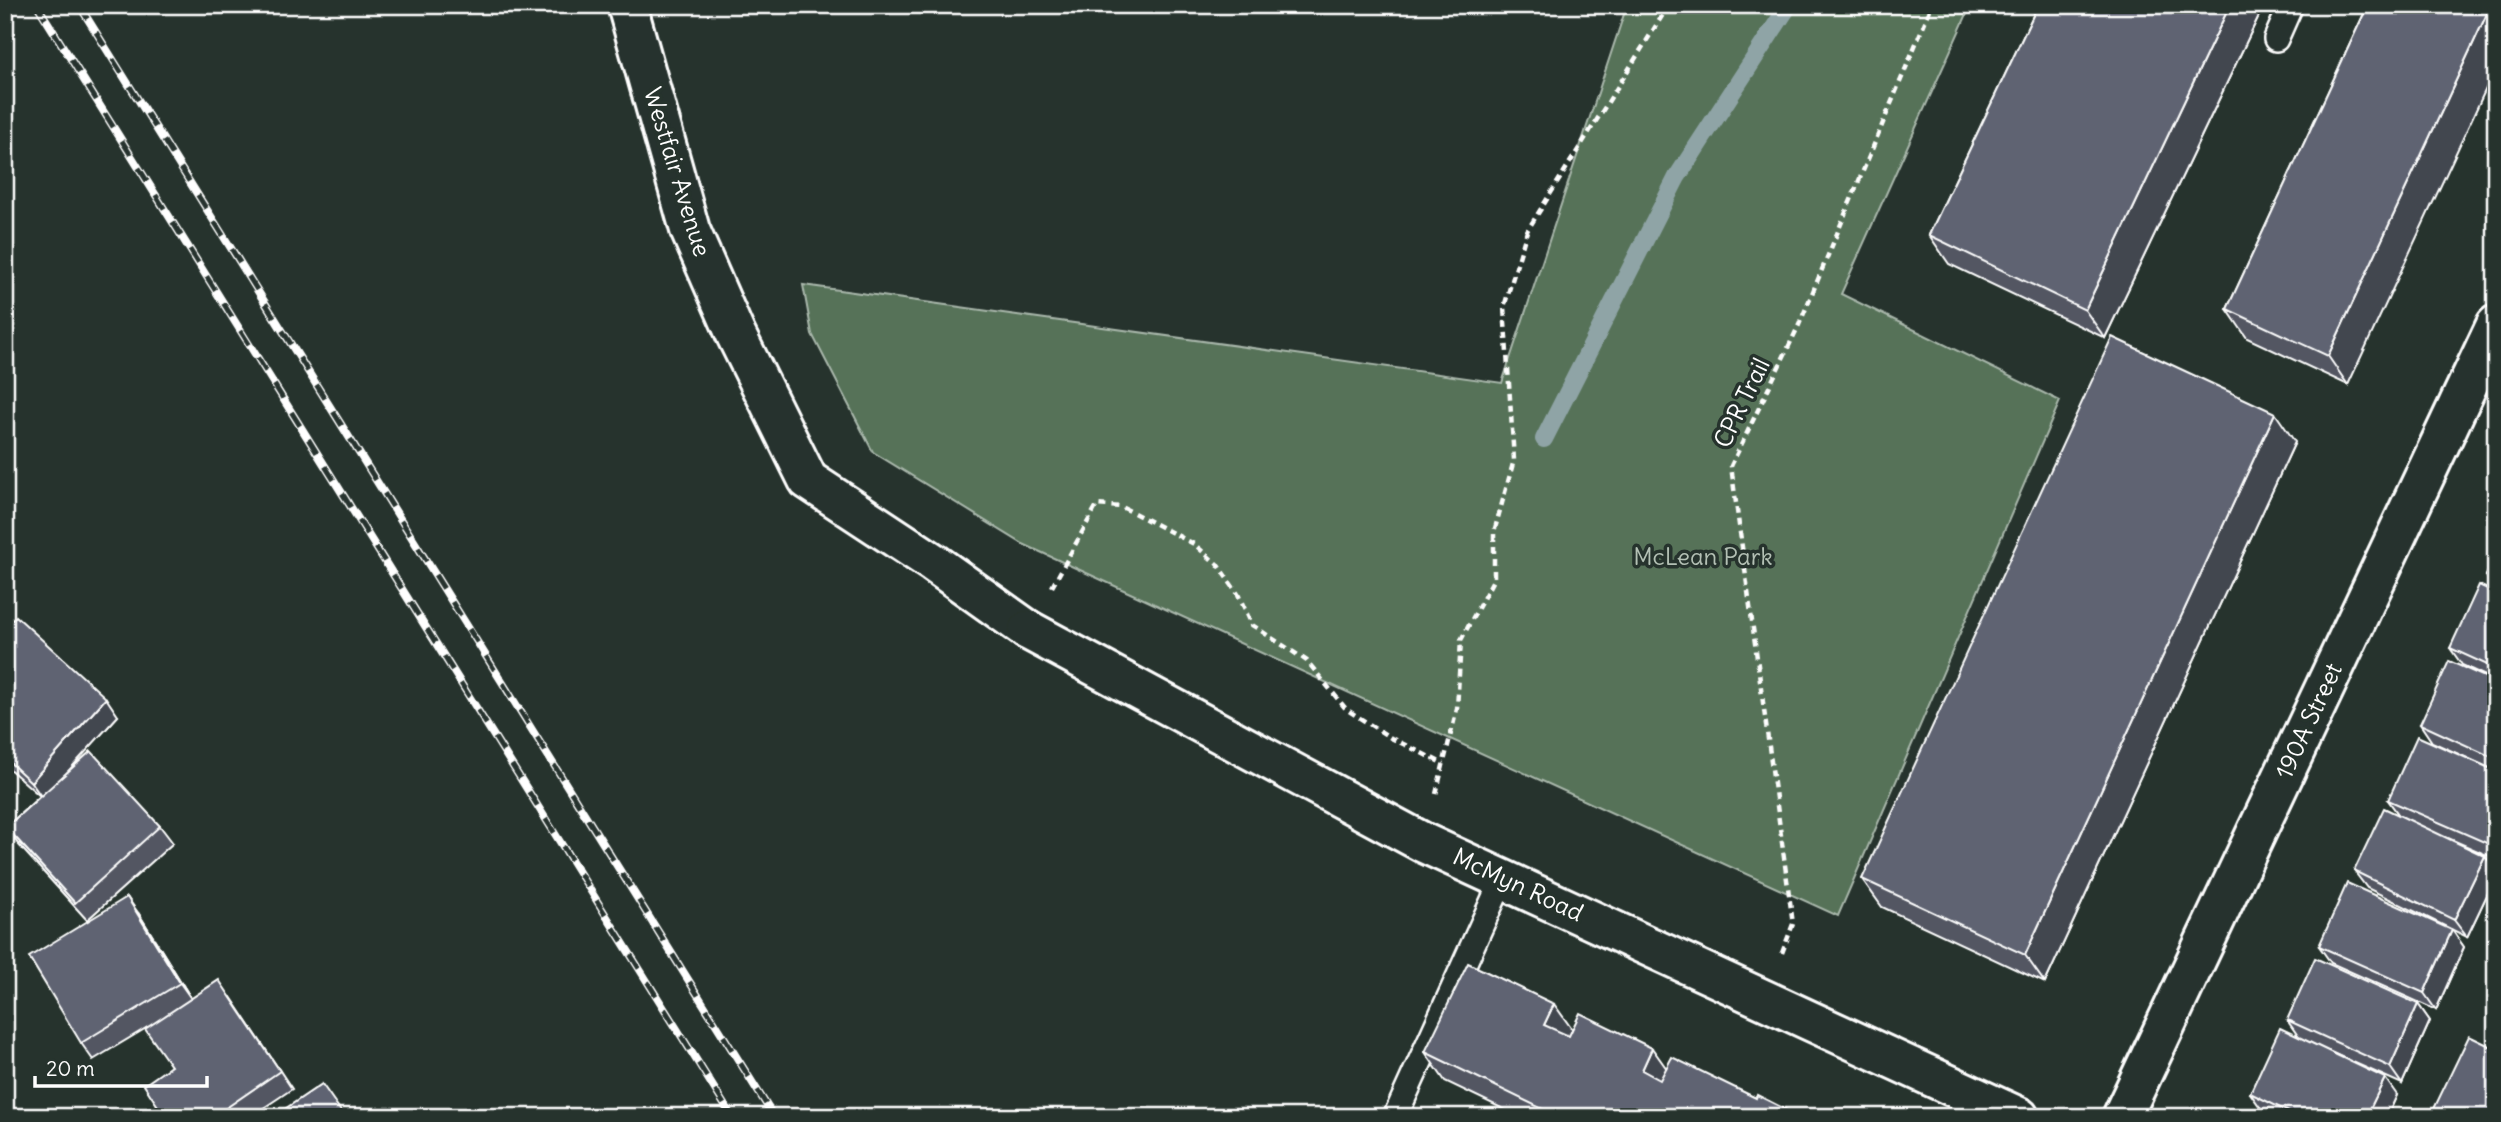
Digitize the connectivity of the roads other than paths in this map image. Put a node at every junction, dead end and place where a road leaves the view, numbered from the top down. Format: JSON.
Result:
{"nodes":[{"id":1,"x":627,"y":5,"type":"edge"},
{"id":2,"x":2291,"y":5,"type":"edge"},
{"id":3,"x":2276,"y":39,"type":"dead end"},
{"id":4,"x":2496,"y":326,"type":"edge"},
{"id":5,"x":1028,"y":630,"type":"joint"},
{"id":6,"x":1503,"y":878,"type":"junction"},
{"id":7,"x":2008,"y":1114,"type":"edge"},
{"id":8,"x":1395,"y":1117,"type":"edge"},
{"id":9,"x":2122,"y":1117,"type":"edge"}],
"edges":[{"from":1,"to":5,"type":"street","name":"Westfair Avenue"},
{"from":2,"to":3,"type":"lane"},
{"from":4,"to":9,"type":"street","name":"190A Street"},
{"from":5,"to":6,"type":"street","name":"McMyn Road"},
{"from":6,"to":7,"type":"street","name":"McMyn Road"},
{"from":6,"to":8,"type":"lane"}]}
